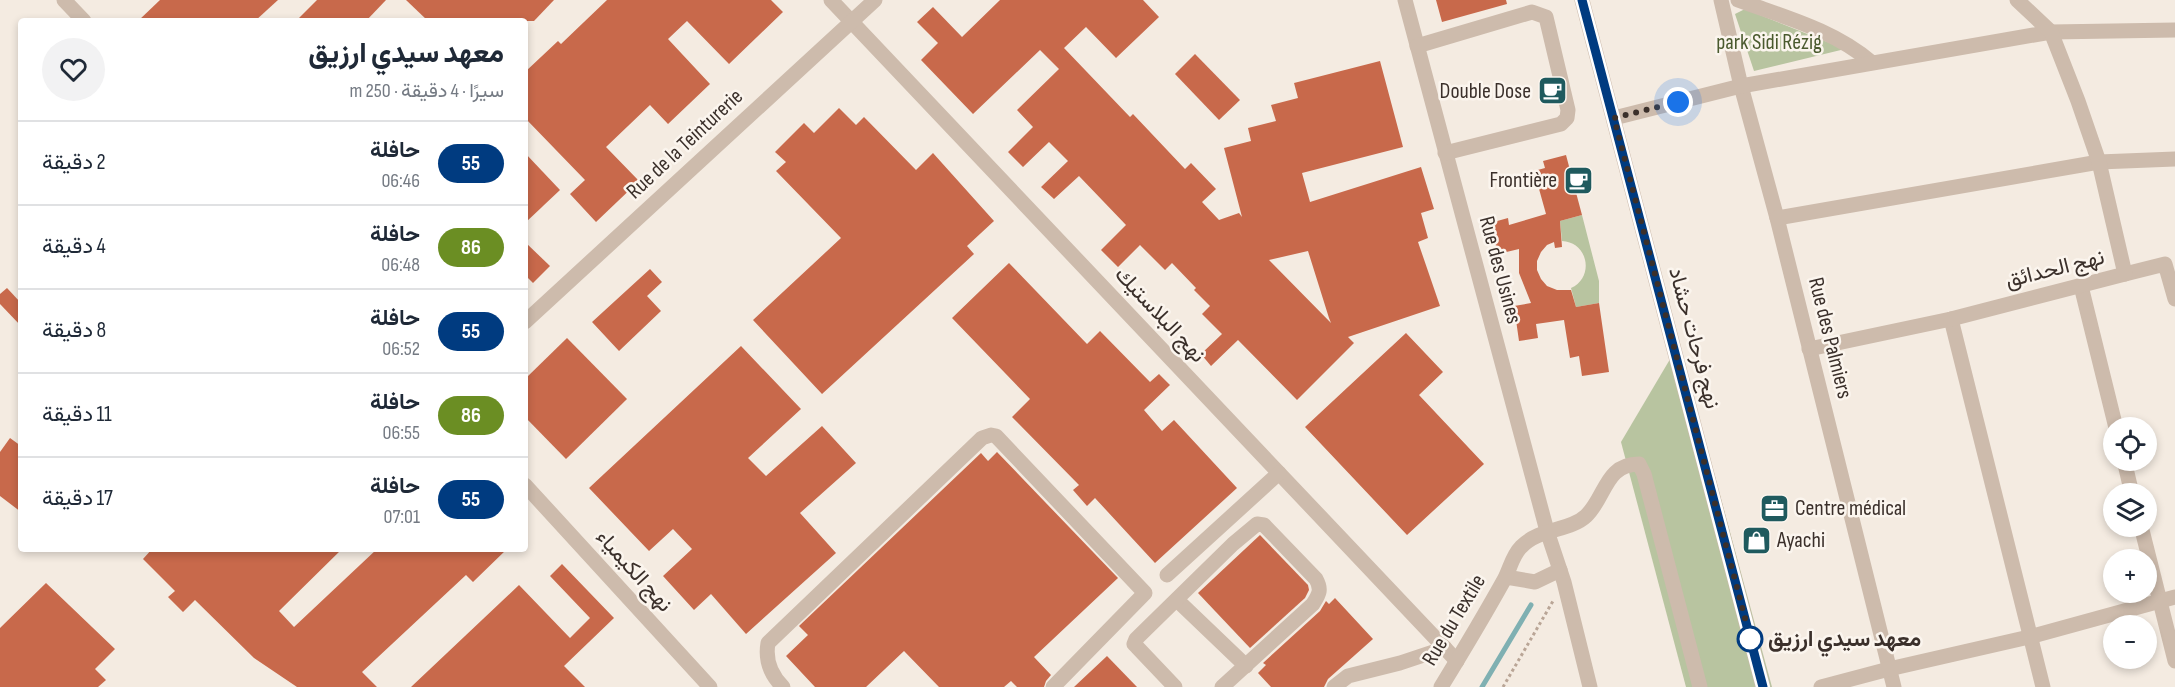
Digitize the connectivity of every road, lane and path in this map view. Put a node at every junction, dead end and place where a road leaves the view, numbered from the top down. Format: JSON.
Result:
{"nodes":[{"id":1,"x":64,"y":0,"type":"edge"},
{"id":2,"x":831,"y":0,"type":"edge"},
{"id":3,"x":875,"y":0,"type":"edge"},
{"id":4,"x":1405,"y":0,"type":"edge"},
{"id":5,"x":1582,"y":0,"type":"edge"},
{"id":6,"x":1721,"y":0,"type":"edge"},
{"id":7,"x":1738,"y":0,"type":"edge"},
{"id":8,"x":2017,"y":0,"type":"edge"},
{"id":9,"x":81,"y":18,"type":"edge"},
{"id":10,"x":852,"y":22,"type":"junction"},
{"id":11,"x":2175,"y":30,"type":"edge"},
{"id":12,"x":2050,"y":32,"type":"junction"},
{"id":13,"x":1416,"y":46,"type":"junction"},
{"id":14,"x":1871,"y":62,"type":"junction"},
{"id":15,"x":1741,"y":86,"type":"junction"},
{"id":16,"x":1614,"y":118,"type":"junction"},
{"id":17,"x":1445,"y":153,"type":"junction"},
{"id":18,"x":2175,"y":159,"type":"edge"},
{"id":19,"x":2099,"y":162,"type":"junction"},
{"id":20,"x":1777,"y":218,"type":"junction"},
{"id":21,"x":2170,"y":263,"type":"edge"},
{"id":22,"x":2125,"y":274,"type":"junction"},
{"id":23,"x":2080,"y":286,"type":"junction"},
{"id":24,"x":2175,"y":299,"type":"edge"},
{"id":25,"x":528,"y":319,"type":"edge"},
{"id":26,"x":1952,"y":319,"type":"junction"},
{"id":27,"x":1809,"y":349,"type":"junction"},
{"id":28,"x":2113,"y":417,"type":"edge"},
{"id":29,"x":1279,"y":473,"type":"junction"},
{"id":30,"x":528,"y":488,"type":"edge"},
{"id":31,"x":1547,"y":531,"type":"junction"},
{"id":32,"x":2144,"y":537,"type":"edge"},
{"id":33,"x":1167,"y":575,"type":"dead end"},
{"id":34,"x":1562,"y":576,"type":"junction"},
{"id":35,"x":1506,"y":577,"type":"junction"},
{"id":36,"x":1145,"y":593,"type":"junction"},
{"id":37,"x":2175,"y":597,"type":"edge"},
{"id":38,"x":1177,"y":600,"type":"junction"},
{"id":39,"x":2160,"y":601,"type":"junction"},
{"id":40,"x":1164,"y":614,"type":"junction"},
{"id":41,"x":2029,"y":637,"type":"junction"},
{"id":42,"x":1445,"y":648,"type":"junction"},
{"id":43,"x":1457,"y":661,"type":"junction"},
{"id":44,"x":2175,"y":661,"type":"edge"},
{"id":45,"x":1246,"y":666,"type":"junction"},
{"id":46,"x":1889,"y":669,"type":"junction"},
{"id":47,"x":710,"y":687,"type":"edge"},
{"id":48,"x":783,"y":687,"type":"edge"},
{"id":49,"x":1053,"y":687,"type":"edge"},
{"id":50,"x":1174,"y":687,"type":"edge"},
{"id":51,"x":1222,"y":687,"type":"edge"},
{"id":52,"x":1334,"y":687,"type":"edge"},
{"id":53,"x":1441,"y":687,"type":"edge"},
{"id":54,"x":1503,"y":687,"type":"edge"},
{"id":55,"x":1590,"y":687,"type":"edge"},
{"id":56,"x":1700,"y":687,"type":"edge"},
{"id":57,"x":1763,"y":687,"type":"edge"},
{"id":58,"x":1821,"y":687,"type":"edge"},
{"id":59,"x":1894,"y":687,"type":"edge"},
{"id":60,"x":2043,"y":687,"type":"edge"}],
"edges":[{"from":1,"to":9,"type":"street"},
{"from":2,"to":10,"type":"street","name":"نهج البلاستيك"},
{"from":3,"to":10,"type":"street","name":"Rue de la Teinturerie"},
{"from":4,"to":13,"type":"street","name":"Rue des Usines"},
{"from":5,"to":16,"type":"street","name":"نهج فرحات حشاد"},
{"from":6,"to":15,"type":"street","name":"Rue des Palmiers"},
{"from":7,"to":14,"type":"street"},
{"from":8,"to":12,"type":"street","name":"نهج الحدائق"},
{"from":10,"to":25,"type":"street","name":"Rue de la Teinturerie"},
{"from":10,"to":29,"type":"street","name":"نهج البلاستيك"},
{"from":11,"to":12,"type":"street"},
{"from":12,"to":14,"type":"street"},
{"from":12,"to":19,"type":"street","name":"نهج الحدائق"},
{"from":13,"to":17,"type":"street","name":"Rue des Usines"},
{"from":13,"to":17,"type":"street"},
{"from":14,"to":15,"type":"street"},
{"from":15,"to":16,"type":"street"},
{"from":15,"to":20,"type":"street","name":"Rue des Palmiers"},
{"from":16,"to":57,"type":"street","name":"نهج فرحات حشاد"},
{"from":17,"to":31,"type":"street","name":"Rue des Usines"},
{"from":18,"to":19,"type":"street"},
{"from":19,"to":20,"type":"street"},
{"from":19,"to":22,"type":"street","name":"نهج الحدائق"},
{"from":20,"to":27,"type":"street","name":"Rue des Palmiers"},
{"from":21,"to":22,"type":"street"},
{"from":21,"to":24,"type":"street"},
{"from":22,"to":23,"type":"street","name":"نهج الحدائق"},
{"from":23,"to":26,"type":"street","name":"نهج الحدائق"},
{"from":23,"to":28,"type":"street"},
{"from":26,"to":27,"type":"street","name":"نهج الحدائق"},
{"from":26,"to":41,"type":"street"},
{"from":27,"to":46,"type":"street","name":"Rue des Palmiers"},
{"from":29,"to":33,"type":"street"},
{"from":29,"to":42,"type":"street","name":"نهج البلاستيك"},
{"from":30,"to":47,"type":"street","name":"نهج الكيمياء"},
{"from":31,"to":34,"type":"street","name":"Rue des Usines"},
{"from":31,"to":35,"type":"street","name":"Rue du Textile"},
{"from":31,"to":56,"type":"street","name":"Rue du Textile"},
{"from":32,"to":39,"type":"street"},
{"from":34,"to":35,"type":"street"},
{"from":34,"to":54,"type":"path"},
{"from":34,"to":55,"type":"street","name":"Rue des Usines"},
{"from":35,"to":43,"type":"street","name":"Rue du Textile"},
{"from":36,"to":40,"type":"street"},
{"from":36,"to":48,"type":"street"},
{"from":36,"to":49,"type":"street"},
{"from":37,"to":39,"type":"street"},
{"from":38,"to":40,"type":"street"},
{"from":38,"to":45,"type":"street"},
{"from":38,"to":45,"type":"street"},
{"from":39,"to":41,"type":"street"},
{"from":39,"to":44,"type":"street"},
{"from":40,"to":50,"type":"street"},
{"from":41,"to":46,"type":"street"},
{"from":41,"to":60,"type":"street"},
{"from":42,"to":43,"type":"street","name":"نهج البلاستيك"},
{"from":42,"to":52,"type":"street"},
{"from":43,"to":53,"type":"street","name":"Rue du Textile"},
{"from":45,"to":51,"type":"street"},
{"from":46,"to":58,"type":"street"},
{"from":46,"to":59,"type":"street","name":"Rue des Palmiers"}]}
